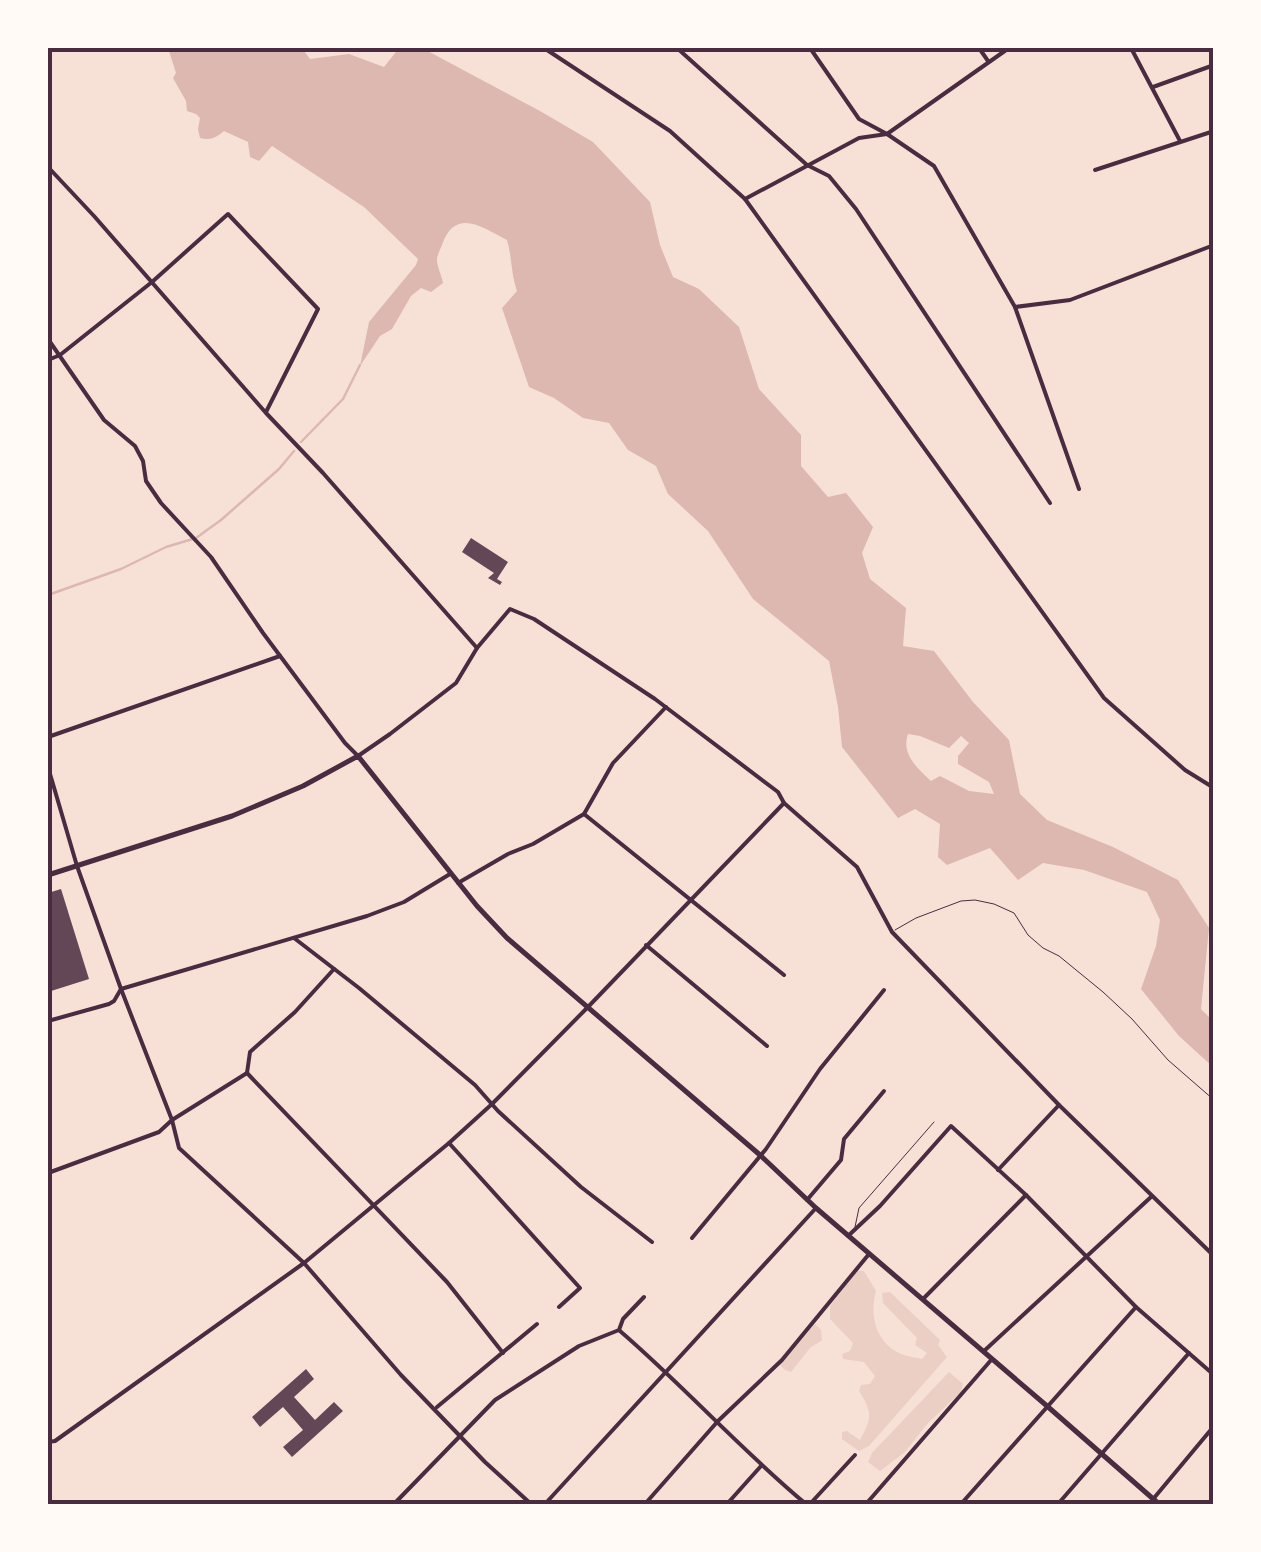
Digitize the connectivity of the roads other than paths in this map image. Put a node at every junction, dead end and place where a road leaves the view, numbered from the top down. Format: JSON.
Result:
{"nodes":[{"id":1,"x":544,"y":48,"type":"edge"},
{"id":2,"x":677,"y":48,"type":"edge"},
{"id":3,"x":810,"y":48,"type":"edge"},
{"id":4,"x":979,"y":48,"type":"edge"},
{"id":5,"x":1008,"y":48,"type":"edge"},
{"id":6,"x":1131,"y":48,"type":"edge"},
{"id":7,"x":988,"y":60,"type":"junction"},
{"id":8,"x":1214,"y":65,"type":"edge"},
{"id":9,"x":1153,"y":87,"type":"junction"},
{"id":10,"x":1214,"y":130,"type":"edge"},
{"id":11,"x":887,"y":134,"type":"junction"},
{"id":12,"x":1180,"y":142,"type":"junction"},
{"id":13,"x":807,"y":165,"type":"junction"},
{"id":14,"x":48,"y":167,"type":"edge"},
{"id":15,"x":1095,"y":170,"type":"dead end"},
{"id":16,"x":744,"y":198,"type":"junction"},
{"id":17,"x":1214,"y":245,"type":"edge"},
{"id":18,"x":152,"y":282,"type":"junction"},
{"id":19,"x":1015,"y":308,"type":"junction"},
{"id":20,"x":48,"y":339,"type":"edge"},
{"id":21,"x":60,"y":355,"type":"junction"},
{"id":22,"x":48,"y":360,"type":"edge"},
{"id":23,"x":266,"y":414,"type":"junction"},
{"id":24,"x":1079,"y":490,"type":"dead end"},
{"id":25,"x":1050,"y":503,"type":"dead end"},
{"id":26,"x":477,"y":648,"type":"junction"},
{"id":27,"x":280,"y":656,"type":"junction"},
{"id":28,"x":666,"y":707,"type":"junction"},
{"id":29,"x":48,"y":737,"type":"edge"},
{"id":30,"x":358,"y":756,"type":"junction"},
{"id":31,"x":48,"y":767,"type":"edge"},
{"id":32,"x":1214,"y":788,"type":"edge"},
{"id":33,"x":784,"y":802,"type":"junction"},
{"id":34,"x":584,"y":814,"type":"junction"},
{"id":35,"x":77,"y":866,"type":"junction"},
{"id":36,"x":450,"y":874,"type":"junction"},
{"id":37,"x":48,"y":875,"type":"edge"},
{"id":38,"x":458,"y":883,"type":"junction"},
{"id":39,"x":690,"y":899,"type":"junction"},
{"id":40,"x":892,"y":932,"type":"junction"},
{"id":41,"x":294,"y":938,"type":"junction"},
{"id":42,"x":646,"y":945,"type":"junction"},
{"id":43,"x":334,"y":969,"type":"junction"},
{"id":44,"x":784,"y":975,"type":"dead end"},
{"id":45,"x":120,"y":989,"type":"junction"},
{"id":46,"x":884,"y":990,"type":"dead end"},
{"id":47,"x":588,"y":1008,"type":"junction"},
{"id":48,"x":48,"y":1021,"type":"edge"},
{"id":49,"x":768,"y":1046,"type":"dead end"},
{"id":50,"x":247,"y":1073,"type":"junction"},
{"id":51,"x":884,"y":1091,"type":"dead end"},
{"id":52,"x":1214,"y":1100,"type":"edge"},
{"id":53,"x":492,"y":1104,"type":"junction"},
{"id":54,"x":1059,"y":1105,"type":"junction"},
{"id":55,"x":172,"y":1120,"type":"junction"},
{"id":56,"x":934,"y":1122,"type":"dead end"},
{"id":57,"x":449,"y":1143,"type":"junction"},
{"id":58,"x":760,"y":1155,"type":"junction"},
{"id":59,"x":998,"y":1170,"type":"junction"},
{"id":60,"x":48,"y":1172,"type":"edge"},
{"id":61,"x":1026,"y":1195,"type":"junction"},
{"id":62,"x":1151,"y":1197,"type":"junction"},
{"id":63,"x":806,"y":1200,"type":"junction"},
{"id":64,"x":376,"y":1206,"type":"junction"},
{"id":65,"x":816,"y":1208,"type":"junction"},
{"id":66,"x":854,"y":1230,"type":"junction"},
{"id":67,"x":848,"y":1236,"type":"junction"},
{"id":68,"x":692,"y":1238,"type":"dead end"},
{"id":69,"x":652,"y":1242,"type":"dead end"},
{"id":70,"x":869,"y":1254,"type":"junction"},
{"id":71,"x":1214,"y":1256,"type":"edge"},
{"id":72,"x":1086,"y":1257,"type":"junction"},
{"id":73,"x":304,"y":1262,"type":"junction"},
{"id":74,"x":644,"y":1297,"type":"dead end"},
{"id":75,"x":923,"y":1300,"type":"junction"},
{"id":76,"x":559,"y":1307,"type":"dead end"},
{"id":77,"x":1136,"y":1307,"type":"junction"},
{"id":78,"x":537,"y":1324,"type":"dead end"},
{"id":79,"x":619,"y":1330,"type":"junction"},
{"id":80,"x":984,"y":1351,"type":"junction"},
{"id":81,"x":504,"y":1353,"type":"junction"},
{"id":82,"x":1189,"y":1353,"type":"junction"},
{"id":83,"x":992,"y":1359,"type":"junction"},
{"id":84,"x":666,"y":1371,"type":"junction"},
{"id":85,"x":1214,"y":1375,"type":"edge"},
{"id":86,"x":1047,"y":1406,"type":"junction"},
{"id":87,"x":435,"y":1408,"type":"junction"},
{"id":88,"x":718,"y":1421,"type":"junction"},
{"id":89,"x":1214,"y":1426,"type":"edge"},
{"id":90,"x":460,"y":1434,"type":"junction"},
{"id":91,"x":48,"y":1442,"type":"edge"},
{"id":92,"x":1101,"y":1453,"type":"junction"},
{"id":93,"x":855,"y":1454,"type":"dead end"},
{"id":94,"x":761,"y":1466,"type":"junction"},
{"id":95,"x":1153,"y":1503,"type":"edge"},
{"id":96,"x":394,"y":1504,"type":"edge"},
{"id":97,"x":531,"y":1504,"type":"edge"},
{"id":98,"x":545,"y":1504,"type":"edge"},
{"id":99,"x":644,"y":1504,"type":"edge"},
{"id":100,"x":727,"y":1504,"type":"edge"},
{"id":101,"x":808,"y":1504,"type":"edge"},
{"id":102,"x":866,"y":1504,"type":"edge"},
{"id":103,"x":961,"y":1504,"type":"edge"},
{"id":104,"x":1058,"y":1504,"type":"edge"}],
"edges":[{"from":1,"to":16,"type":"street"},
{"from":2,"to":13,"type":"street"},
{"from":3,"to":11,"type":"street"},
{"from":4,"to":7,"type":"street"},
{"from":5,"to":7,"type":"street"},
{"from":6,"to":9,"type":"street"},
{"from":7,"to":11,"type":"street"},
{"from":8,"to":9,"type":"street"},
{"from":9,"to":12,"type":"street"},
{"from":10,"to":12,"type":"street"},
{"from":11,"to":13,"type":"street"},
{"from":11,"to":19,"type":"street"},
{"from":12,"to":15,"type":"street"},
{"from":13,"to":16,"type":"street"},
{"from":13,"to":25,"type":"street"},
{"from":14,"to":18,"type":"street"},
{"from":16,"to":32,"type":"street"},
{"from":17,"to":19,"type":"street"},
{"from":18,"to":21,"type":"street"},
{"from":18,"to":23,"type":"street"},
{"from":18,"to":23,"type":"street"},
{"from":19,"to":24,"type":"street"},
{"from":20,"to":21,"type":"street"},
{"from":21,"to":22,"type":"street"},
{"from":21,"to":27,"type":"street"},
{"from":23,"to":26,"type":"street"},
{"from":26,"to":28,"type":"street"},
{"from":26,"to":30,"type":"street"},
{"from":27,"to":29,"type":"street"},
{"from":27,"to":30,"type":"street"},
{"from":28,"to":33,"type":"street"},
{"from":28,"to":34,"type":"street"},
{"from":30,"to":35,"type":"street"},
{"from":30,"to":36,"type":"street"},
{"from":31,"to":35,"type":"street"},
{"from":33,"to":39,"type":"street"},
{"from":33,"to":40,"type":"street"},
{"from":34,"to":38,"type":"street"},
{"from":34,"to":39,"type":"street"},
{"from":35,"to":37,"type":"street"},
{"from":35,"to":45,"type":"street"},
{"from":36,"to":38,"type":"street"},
{"from":36,"to":41,"type":"street"},
{"from":38,"to":47,"type":"street"},
{"from":39,"to":42,"type":"street"},
{"from":39,"to":44,"type":"street"},
{"from":40,"to":52,"type":"lane"},
{"from":40,"to":54,"type":"street"},
{"from":41,"to":43,"type":"street"},
{"from":41,"to":45,"type":"street"},
{"from":42,"to":47,"type":"street"},
{"from":42,"to":49,"type":"street"},
{"from":43,"to":50,"type":"street"},
{"from":43,"to":53,"type":"street"},
{"from":45,"to":48,"type":"street"},
{"from":45,"to":55,"type":"street"},
{"from":46,"to":58,"type":"street"},
{"from":47,"to":53,"type":"street"},
{"from":47,"to":58,"type":"street"},
{"from":50,"to":55,"type":"street"},
{"from":50,"to":64,"type":"street"},
{"from":51,"to":63,"type":"street"},
{"from":53,"to":57,"type":"street"},
{"from":53,"to":69,"type":"street"},
{"from":54,"to":59,"type":"street"},
{"from":54,"to":62,"type":"street"},
{"from":55,"to":60,"type":"street"},
{"from":55,"to":73,"type":"street"},
{"from":56,"to":66,"type":"lane"},
{"from":57,"to":64,"type":"street"},
{"from":57,"to":76,"type":"street"},
{"from":58,"to":63,"type":"street"},
{"from":58,"to":68,"type":"street"},
{"from":59,"to":61,"type":"street"},
{"from":59,"to":66,"type":"street"},
{"from":61,"to":72,"type":"street"},
{"from":61,"to":75,"type":"street"},
{"from":62,"to":71,"type":"street"},
{"from":62,"to":72,"type":"street"},
{"from":63,"to":65,"type":"street"},
{"from":64,"to":73,"type":"street"},
{"from":64,"to":81,"type":"street"},
{"from":65,"to":67,"type":"street"},
{"from":65,"to":84,"type":"street"},
{"from":66,"to":67,"type":"street"},
{"from":67,"to":70,"type":"street"},
{"from":70,"to":75,"type":"street"},
{"from":70,"to":88,"type":"street"},
{"from":72,"to":77,"type":"street"},
{"from":72,"to":80,"type":"street"},
{"from":73,"to":87,"type":"street"},
{"from":73,"to":91,"type":"street"},
{"from":74,"to":79,"type":"street"},
{"from":75,"to":80,"type":"street"},
{"from":77,"to":82,"type":"street"},
{"from":77,"to":86,"type":"street"},
{"from":78,"to":81,"type":"street"},
{"from":79,"to":84,"type":"street"},
{"from":79,"to":90,"type":"street"},
{"from":80,"to":83,"type":"street"},
{"from":81,"to":87,"type":"street"},
{"from":82,"to":85,"type":"street"},
{"from":82,"to":92,"type":"street"},
{"from":83,"to":86,"type":"street"},
{"from":83,"to":102,"type":"street"},
{"from":84,"to":88,"type":"street"},
{"from":84,"to":98,"type":"street"},
{"from":86,"to":92,"type":"street"},
{"from":86,"to":103,"type":"street"},
{"from":87,"to":90,"type":"street"},
{"from":88,"to":94,"type":"street"},
{"from":88,"to":99,"type":"street"},
{"from":89,"to":95,"type":"street"},
{"from":90,"to":96,"type":"street"},
{"from":90,"to":97,"type":"street"},
{"from":92,"to":95,"type":"street"},
{"from":92,"to":104,"type":"street"},
{"from":93,"to":101,"type":"street"},
{"from":94,"to":100,"type":"street"},
{"from":94,"to":101,"type":"street"}]}
